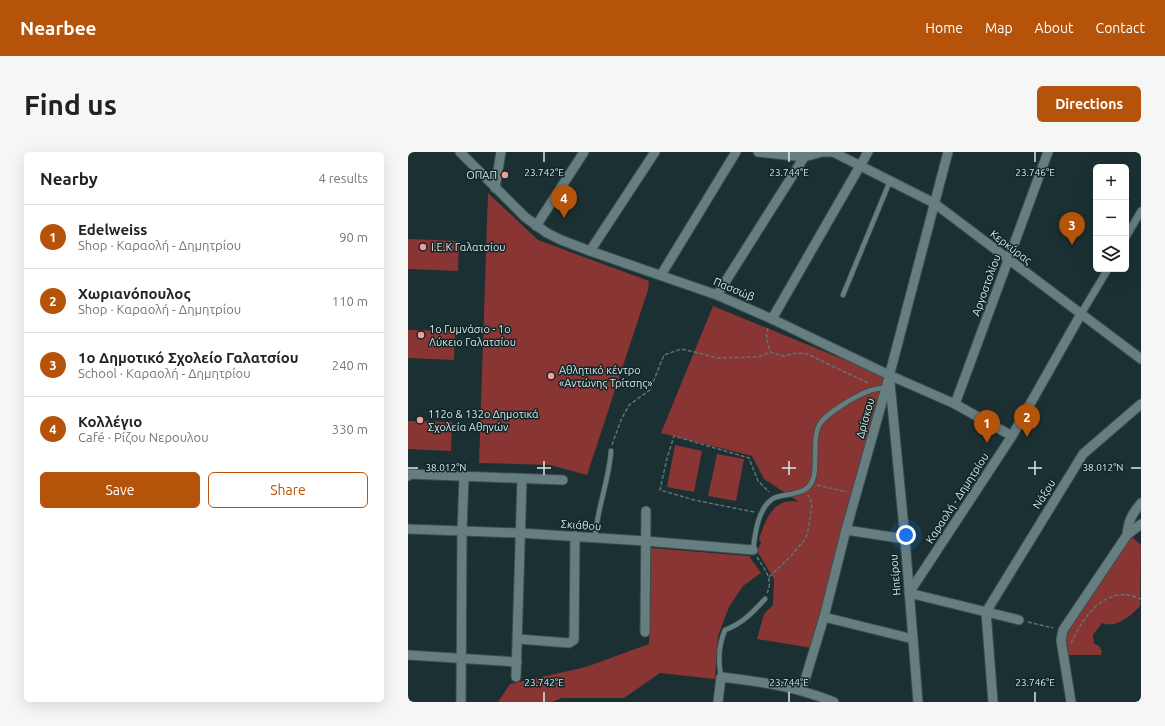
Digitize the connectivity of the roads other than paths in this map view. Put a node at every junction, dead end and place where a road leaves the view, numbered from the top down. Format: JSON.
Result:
{"nodes":[{"id":1,"x":460,"y":152,"type":"edge"},
{"id":2,"x":500,"y":152,"type":"edge"},
{"id":3,"x":584,"y":152,"type":"edge"},
{"id":4,"x":655,"y":152,"type":"edge"},
{"id":5,"x":736,"y":152,"type":"edge"},
{"id":6,"x":758,"y":152,"type":"edge"},
{"id":7,"x":868,"y":152,"type":"edge"},
{"id":8,"x":948,"y":152,"type":"edge"},
{"id":9,"x":1048,"y":152,"type":"edge"},
{"id":10,"x":806,"y":154,"type":"edge"},
{"id":11,"x":860,"y":165,"type":"junction"},
{"id":12,"x":890,"y":181,"type":"junction"},
{"id":13,"x":495,"y":188,"type":"junction"},
{"id":14,"x":934,"y":204,"type":"junction"},
{"id":15,"x":1141,"y":211,"type":"edge"},
{"id":16,"x":536,"y":226,"type":"junction"},
{"id":17,"x":1127,"y":236,"type":"edge"},
{"id":18,"x":590,"y":251,"type":"junction"},
{"id":19,"x":1008,"y":260,"type":"junction"},
{"id":20,"x":1106,"y":272,"type":"edge"},
{"id":21,"x":661,"y":275,"type":"junction"},
{"id":22,"x":717,"y":295,"type":"junction"},
{"id":23,"x":843,"y":295,"type":"dead end"},
{"id":24,"x":1081,"y":314,"type":"junction"},
{"id":25,"x":772,"y":319,"type":"junction"},
{"id":26,"x":1141,"y":359,"type":"edge"},
{"id":27,"x":889,"y":375,"type":"junction"},
{"id":28,"x":882,"y":388,"type":"junction"},
{"id":29,"x":955,"y":404,"type":"junction"},
{"id":30,"x":1141,"y":404,"type":"edge"},
{"id":31,"x":1012,"y":436,"type":"junction"},
{"id":32,"x":611,"y":451,"type":"road end"},
{"id":33,"x":408,"y":475,"type":"edge"},
{"id":34,"x":464,"y":476,"type":"junction"},
{"id":35,"x":522,"y":478,"type":"junction"},
{"id":36,"x":563,"y":480,"type":"dead end"},
{"id":37,"x":1141,"y":503,"type":"edge"},
{"id":38,"x":646,"y":511,"type":"dead end"},
{"id":39,"x":1141,"y":524,"type":"edge"},
{"id":40,"x":408,"y":529,"type":"edge"},
{"id":41,"x":846,"y":530,"type":"junction"},
{"id":42,"x":462,"y":531,"type":"junction"},
{"id":43,"x":520,"y":533,"type":"junction"},
{"id":44,"x":1127,"y":535,"type":"junction"},
{"id":45,"x":575,"y":536,"type":"junction"},
{"id":46,"x":595,"y":538,"type":"junction"},
{"id":47,"x":905,"y":539,"type":"junction"},
{"id":48,"x":645,"y":541,"type":"junction"},
{"id":49,"x":753,"y":550,"type":"joint"},
{"id":50,"x":909,"y":593,"type":"junction"},
{"id":51,"x":765,"y":598,"type":"road end"},
{"id":52,"x":986,"y":612,"type":"junction"},
{"id":53,"x":824,"y":616,"type":"junction"},
{"id":54,"x":1018,"y":620,"type":"road end"},
{"id":55,"x":645,"y":632,"type":"dead end"},
{"id":56,"x":518,"y":640,"type":"junction"},
{"id":57,"x":913,"y":640,"type":"junction"},
{"id":58,"x":408,"y":655,"type":"edge"},
{"id":59,"x":462,"y":659,"type":"junction"},
{"id":60,"x":517,"y":662,"type":"junction"},
{"id":61,"x":516,"y":677,"type":"dead end"},
{"id":62,"x":721,"y":677,"type":"junction"},
{"id":63,"x":802,"y":690,"type":"junction"},
{"id":64,"x":461,"y":702,"type":"edge"},
{"id":65,"x":718,"y":702,"type":"edge"},
{"id":66,"x":834,"y":702,"type":"edge"},
{"id":67,"x":918,"y":702,"type":"edge"},
{"id":68,"x":993,"y":702,"type":"edge"},
{"id":69,"x":1071,"y":702,"type":"edge"}],
"edges":[{"from":1,"to":13,"type":"street","name":"Πασσώβ"},
{"from":2,"to":13,"type":"street"},
{"from":3,"to":16,"type":"street"},
{"from":4,"to":18,"type":"street"},
{"from":5,"to":21,"type":"street"},
{"from":6,"to":10,"type":"street"},
{"from":7,"to":11,"type":"street"},
{"from":8,"to":14,"type":"street","name":"Δρίσκου"},
{"from":9,"to":19,"type":"street","name":"Αργοστολίου"},
{"from":10,"to":11,"type":"street","name":"Κερκύρας"},
{"from":10,"to":22,"type":"street"},
{"from":11,"to":12,"type":"street","name":"Κερκύρας"},
{"from":11,"to":25,"type":"street"},
{"from":12,"to":14,"type":"street","name":"Κερκύρας"},
{"from":12,"to":23,"type":"lane"},
{"from":13,"to":16,"type":"street","name":"Πασσώβ"},
{"from":14,"to":19,"type":"street","name":"Κερκύρας"},
{"from":14,"to":27,"type":"street","name":"Δρίσκου"},
{"from":15,"to":17,"type":"street"},
{"from":16,"to":18,"type":"street","name":"Πασσώβ"},
{"from":18,"to":21,"type":"street","name":"Πασσώβ"},
{"from":19,"to":24,"type":"street","name":"Κερκύρας"},
{"from":19,"to":29,"type":"street","name":"Αργοστολίου"},
{"from":20,"to":24,"type":"street","name":"Καραολή - Δημητρίου"},
{"from":21,"to":22,"type":"street","name":"Πασσώβ"},
{"from":22,"to":25,"type":"street","name":"Πασσώβ"},
{"from":24,"to":26,"type":"street","name":"Κερκύρας"},
{"from":24,"to":31,"type":"street","name":"Καραολή - Δημητρίου"},
{"from":25,"to":27,"type":"street","name":"Πασσώβ"},
{"from":27,"to":28,"type":"street","name":"Δρίσκου"},
{"from":27,"to":29,"type":"street","name":"Πασσώβ"},
{"from":27,"to":47,"type":"street","name":"Ηπείρου"},
{"from":28,"to":41,"type":"street","name":"Δρίσκου"},
{"from":28,"to":49,"type":"lane"},
{"from":29,"to":31,"type":"street","name":"Πασσώβ"},
{"from":30,"to":52,"type":"street","name":"Νάξου"},
{"from":31,"to":50,"type":"street","name":"Καραολή - Δημητρίου"},
{"from":32,"to":46,"type":"lane"},
{"from":33,"to":34,"type":"street"},
{"from":34,"to":35,"type":"street"},
{"from":34,"to":42,"type":"street"},
{"from":35,"to":36,"type":"street"},
{"from":35,"to":43,"type":"street"},
{"from":37,"to":44,"type":"street"},
{"from":38,"to":48,"type":"street"},
{"from":39,"to":44,"type":"street"},
{"from":40,"to":42,"type":"street","name":"Σκιάθου"},
{"from":41,"to":47,"type":"street"},
{"from":41,"to":53,"type":"street","name":"Δρίσκου"},
{"from":42,"to":43,"type":"street","name":"Σκιάθου"},
{"from":42,"to":59,"type":"street"},
{"from":43,"to":45,"type":"street","name":"Σκιάθου"},
{"from":43,"to":56,"type":"street"},
{"from":44,"to":69,"type":"street"},
{"from":45,"to":46,"type":"street","name":"Σκιάθου"},
{"from":45,"to":56,"type":"street"},
{"from":46,"to":48,"type":"street","name":"Σκιάθου"},
{"from":47,"to":50,"type":"street","name":"Ηπείρου"},
{"from":48,"to":49,"type":"street","name":"Σκιάθου"},
{"from":48,"to":55,"type":"street"},
{"from":50,"to":52,"type":"street"},
{"from":50,"to":57,"type":"street","name":"Ηπείρου"},
{"from":51,"to":62,"type":"lane"},
{"from":52,"to":54,"type":"street"},
{"from":52,"to":68,"type":"street"},
{"from":53,"to":57,"type":"street"},
{"from":53,"to":63,"type":"street","name":"Δρίσκου"},
{"from":56,"to":60,"type":"street"},
{"from":57,"to":67,"type":"street","name":"Ηπείρου"},
{"from":58,"to":59,"type":"street"},
{"from":59,"to":60,"type":"street"},
{"from":59,"to":64,"type":"street"},
{"from":60,"to":61,"type":"street"},
{"from":62,"to":63,"type":"street"},
{"from":62,"to":65,"type":"street"},
{"from":63,"to":66,"type":"street"}]}
